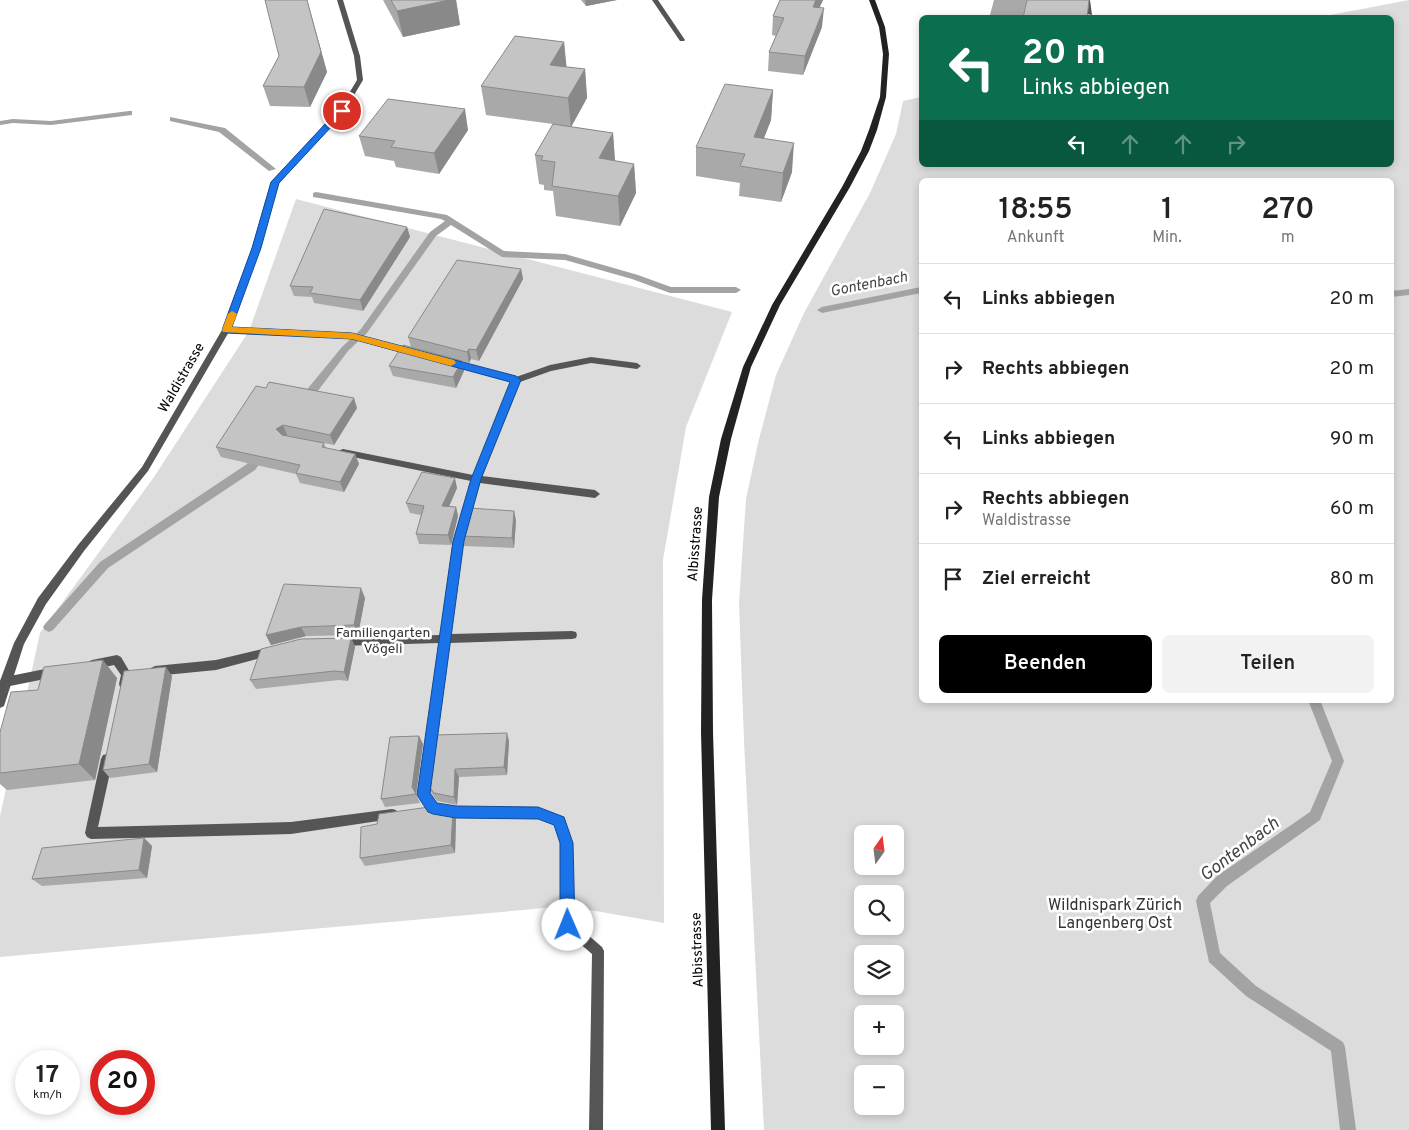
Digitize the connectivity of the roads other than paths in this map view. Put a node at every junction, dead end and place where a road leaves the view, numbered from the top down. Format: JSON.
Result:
{"nodes":[{"id":1,"x":340,"y":0,"type":"edge"},
{"id":2,"x":654,"y":0,"type":"edge"},
{"id":3,"x":872,"y":0,"type":"edge"},
{"id":4,"x":1088,"y":0,"type":"edge"},
{"id":5,"x":1090,"y":14,"type":"edge"},
{"id":6,"x":682,"y":40,"type":"dead end"},
{"id":7,"x":226,"y":330,"type":"junction"},
{"id":8,"x":420,"y":355,"type":"edge"},
{"id":9,"x":440,"y":360,"type":"edge"},
{"id":10,"x":637,"y":366,"type":"dead end"},
{"id":11,"x":516,"y":380,"type":"junction"},
{"id":12,"x":334,"y":450,"type":"edge"},
{"id":13,"x":476,"y":479,"type":"junction"},
{"id":14,"x":596,"y":494,"type":"dead end"},
{"id":15,"x":572,"y":635,"type":"dead end"},
{"id":16,"x":444,"y":638,"type":"junction"},
{"id":17,"x":326,"y":642,"type":"edge"},
{"id":18,"x":279,"y":649,"type":"edge"},
{"id":19,"x":136,"y":673,"type":"junction"},
{"id":20,"x":5,"y":682,"type":"junction"},
{"id":21,"x":122,"y":693,"type":"edge"},
{"id":22,"x":0,"y":704,"type":"edge"},
{"id":23,"x":110,"y":749,"type":"edge"},
{"id":24,"x":404,"y":812,"type":"edge"},
{"id":25,"x":596,"y":1130,"type":"edge"},
{"id":26,"x":718,"y":1130,"type":"edge"}],
"edges":[{"from":1,"to":7,"type":"street","name":"Waldistrasse"},
{"from":2,"to":6,"type":"street"},
{"from":3,"to":26,"type":"main road","name":"Albisstrasse"},
{"from":4,"to":5,"type":"street"},
{"from":7,"to":8,"type":"street"},
{"from":7,"to":20,"type":"street","name":"Waldistrasse"},
{"from":9,"to":11,"type":"street"},
{"from":10,"to":11,"type":"street"},
{"from":11,"to":13,"type":"street"},
{"from":12,"to":13,"type":"street"},
{"from":13,"to":14,"type":"street"},
{"from":13,"to":16,"type":"street"},
{"from":15,"to":16,"type":"street"},
{"from":16,"to":17,"type":"street"},
{"from":16,"to":25,"type":"street"},
{"from":18,"to":19,"type":"street"},
{"from":19,"to":20,"type":"street"},
{"from":19,"to":21,"type":"street"},
{"from":20,"to":22,"type":"street","name":"Waldistrasse"},
{"from":23,"to":24,"type":"street"}]}
